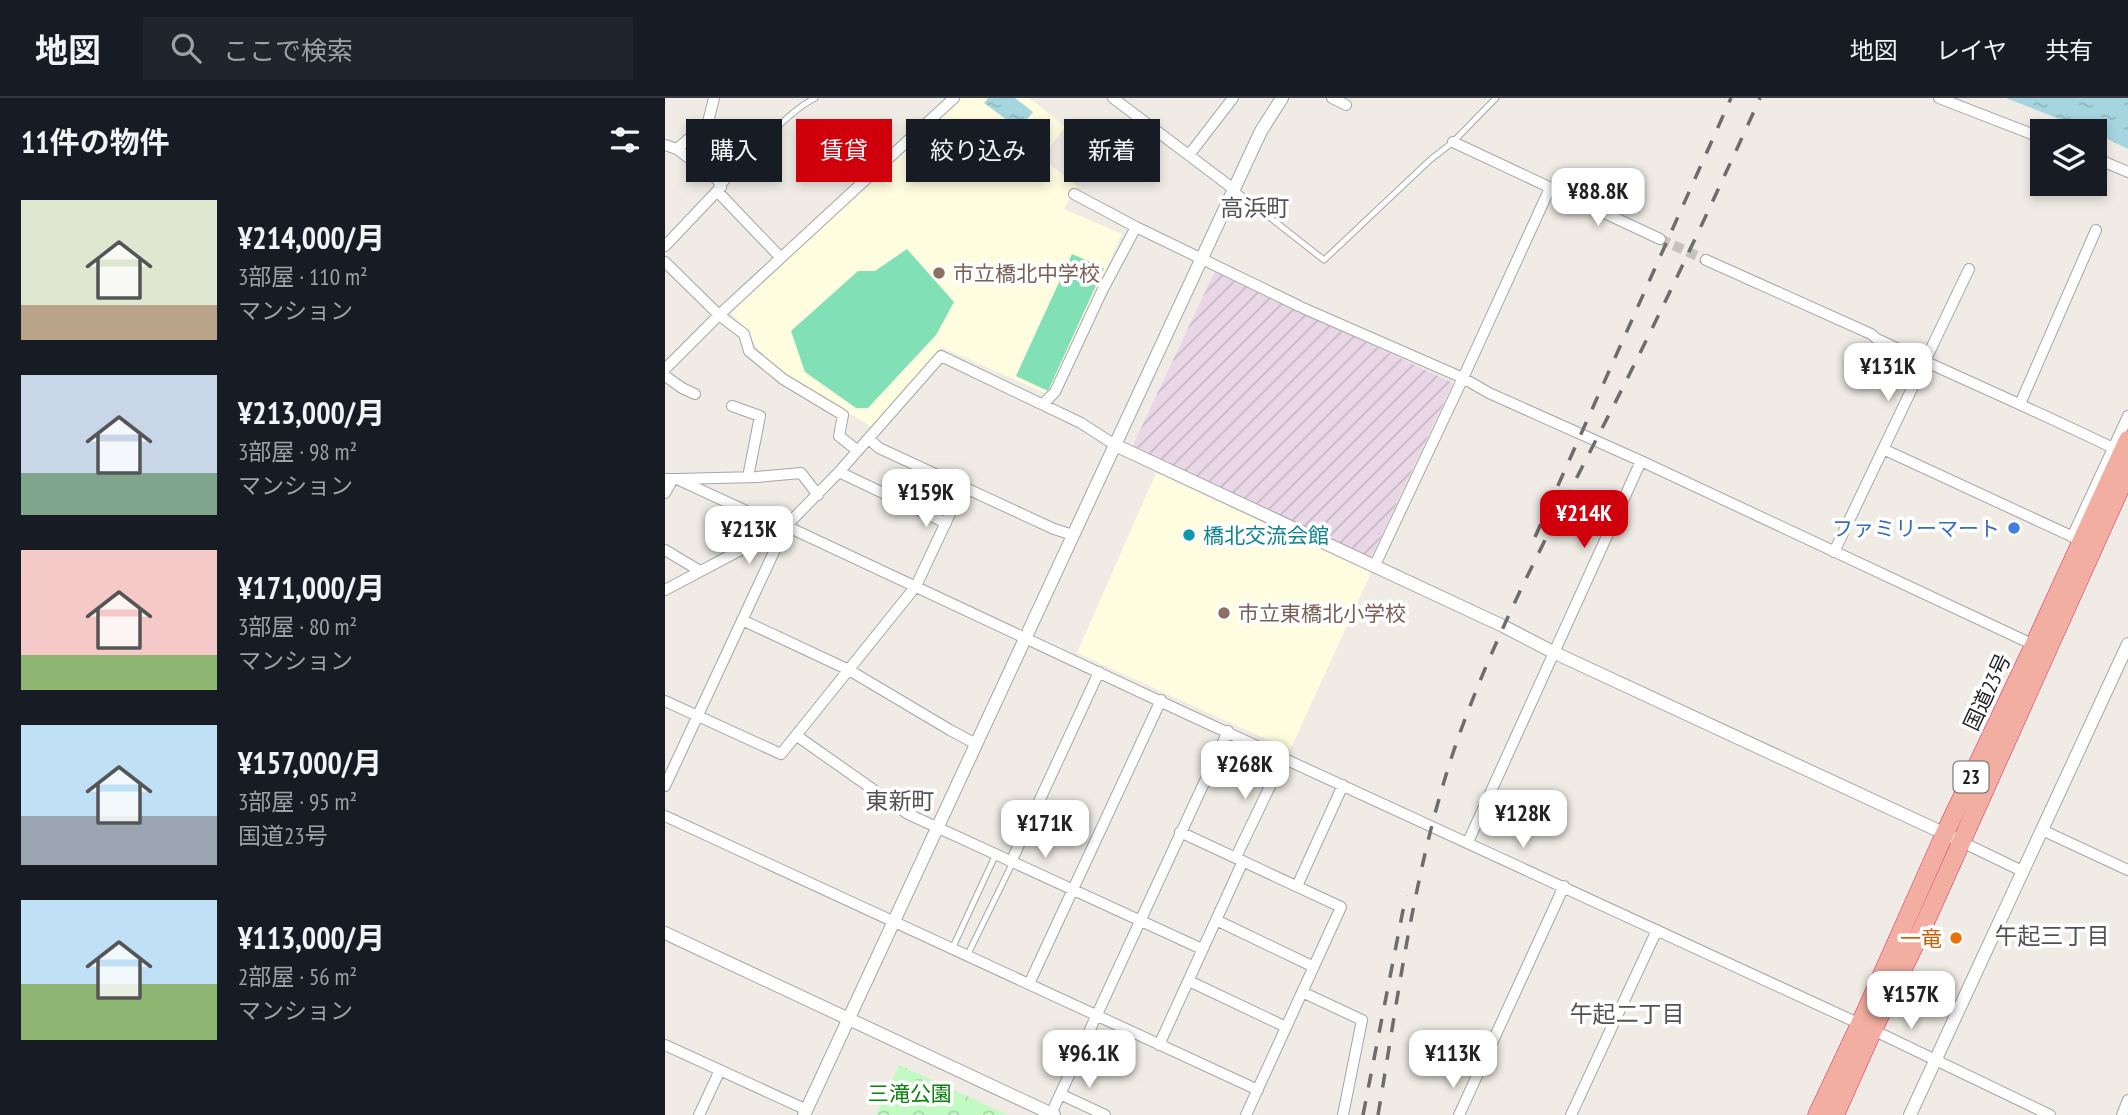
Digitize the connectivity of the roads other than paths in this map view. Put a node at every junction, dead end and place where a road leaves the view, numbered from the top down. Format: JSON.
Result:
{"nodes":[{"id":1,"x":714,"y":98,"type":"edge"},
{"id":2,"x":815,"y":98,"type":"edge"},
{"id":3,"x":1113,"y":98,"type":"edge"},
{"id":4,"x":1233,"y":98,"type":"edge"},
{"id":5,"x":1282,"y":98,"type":"edge"},
{"id":6,"x":1332,"y":98,"type":"edge"},
{"id":7,"x":1496,"y":98,"type":"edge"},
{"id":8,"x":1938,"y":98,"type":"edge"},
{"id":9,"x":951,"y":99,"type":"edge"},
{"id":10,"x":1346,"y":105,"type":"dead end"},
{"id":11,"x":2030,"y":133,"type":"edge"},
{"id":12,"x":1453,"y":142,"type":"junction"},
{"id":13,"x":665,"y":145,"type":"edge"},
{"id":14,"x":677,"y":149,"type":"junction"},
{"id":15,"x":1189,"y":155,"type":"junction"},
{"id":16,"x":2107,"y":163,"type":"edge"},
{"id":17,"x":2128,"y":172,"type":"edge"},
{"id":18,"x":1550,"y":188,"type":"junction"},
{"id":19,"x":719,"y":189,"type":"junction"},
{"id":20,"x":1235,"y":190,"type":"junction"},
{"id":21,"x":1074,"y":194,"type":"dead end"},
{"id":22,"x":1136,"y":227,"type":"junction"},
{"id":23,"x":2096,"y":230,"type":"dead end"},
{"id":24,"x":1660,"y":239,"type":"tunnel mouth"},
{"id":25,"x":665,"y":246,"type":"edge"},
{"id":26,"x":781,"y":258,"type":"junction"},
{"id":27,"x":1202,"y":258,"type":"junction"},
{"id":28,"x":1706,"y":260,"type":"tunnel mouth"},
{"id":29,"x":665,"y":262,"type":"edge"},
{"id":30,"x":1969,"y":268,"type":"dead end"},
{"id":31,"x":719,"y":315,"type":"junction"},
{"id":32,"x":1926,"y":360,"type":"junction"},
{"id":33,"x":665,"y":369,"type":"edge"},
{"id":34,"x":665,"y":376,"type":"edge"},
{"id":35,"x":1463,"y":379,"type":"junction"},
{"id":36,"x":695,"y":394,"type":"dead end"},
{"id":37,"x":1043,"y":404,"type":"junction"},
{"id":38,"x":2020,"y":404,"type":"junction"},
{"id":39,"x":732,"y":406,"type":"dead end"},
{"id":40,"x":2128,"y":416,"type":"edge"},
{"id":41,"x":869,"y":439,"type":"junction"},
{"id":42,"x":2120,"y":444,"type":"edge"},
{"id":43,"x":1115,"y":445,"type":"junction"},
{"id":44,"x":1883,"y":450,"type":"junction"},
{"id":45,"x":858,"y":451,"type":"junction"},
{"id":46,"x":1641,"y":461,"type":"junction"},
{"id":47,"x":2128,"y":471,"type":"edge"},
{"id":48,"x":839,"y":472,"type":"junction"},
{"id":49,"x":748,"y":477,"type":"junction"},
{"id":50,"x":671,"y":479,"type":"edge"},
{"id":51,"x":963,"y":486,"type":"junction"},
{"id":52,"x":665,"y":494,"type":"edge"},
{"id":53,"x":818,"y":495,"type":"junction"},
{"id":54,"x":946,"y":523,"type":"junction"},
{"id":55,"x":784,"y":527,"type":"junction"},
{"id":56,"x":1073,"y":535,"type":"junction"},
{"id":57,"x":2077,"y":539,"type":"junction"},
{"id":58,"x":665,"y":550,"type":"edge"},
{"id":59,"x":1834,"y":552,"type":"junction"},
{"id":60,"x":1374,"y":567,"type":"junction"},
{"id":61,"x":701,"y":571,"type":"junction"},
{"id":62,"x":916,"y":586,"type":"junction"},
{"id":63,"x":665,"y":590,"type":"edge"},
{"id":64,"x":741,"y":620,"type":"junction"},
{"id":65,"x":1026,"y":637,"type":"junction"},
{"id":66,"x":2128,"y":644,"type":"edge"},
{"id":67,"x":2034,"y":645,"type":"junction"},
{"id":68,"x":1555,"y":653,"type":"junction"},
{"id":69,"x":849,"y":670,"type":"junction"},
{"id":70,"x":1099,"y":672,"type":"junction"},
{"id":71,"x":665,"y":701,"type":"edge"},
{"id":72,"x":1161,"y":701,"type":"junction"},
{"id":73,"x":697,"y":716,"type":"junction"},
{"id":74,"x":1228,"y":731,"type":"junction"},
{"id":75,"x":797,"y":736,"type":"junction"},
{"id":76,"x":976,"y":744,"type":"junction"},
{"id":77,"x":1284,"y":757,"type":"junction"},
{"id":78,"x":1343,"y":785,"type":"junction"},
{"id":79,"x":665,"y":786,"type":"edge"},
{"id":80,"x":665,"y":816,"type":"edge"},
{"id":81,"x":937,"y":827,"type":"junction"},
{"id":82,"x":2042,"y":830,"type":"junction"},
{"id":83,"x":1180,"y":832,"type":"junction"},
{"id":84,"x":1945,"y":833,"type":"junction"},
{"id":85,"x":1468,"y":842,"type":"junction"},
{"id":86,"x":1962,"y":842,"type":"junction"},
{"id":87,"x":996,"y":854,"type":"junction"},
{"id":88,"x":1239,"y":859,"type":"junction"},
{"id":89,"x":1012,"y":862,"type":"junction"},
{"id":90,"x":2128,"y":870,"type":"edge"},
{"id":91,"x":2022,"y":871,"type":"junction"},
{"id":92,"x":1297,"y":886,"type":"junction"},
{"id":93,"x":1564,"y":886,"type":"junction"},
{"id":94,"x":1072,"y":890,"type":"junction"},
{"id":95,"x":1216,"y":920,"type":"junction"},
{"id":96,"x":894,"y":922,"type":"junction"},
{"id":97,"x":1140,"y":922,"type":"junction"},
{"id":98,"x":1657,"y":929,"type":"junction"},
{"id":99,"x":665,"y":933,"type":"edge"},
{"id":100,"x":952,"y":948,"type":"junction"},
{"id":101,"x":1202,"y":949,"type":"junction"},
{"id":102,"x":967,"y":956,"type":"junction"},
{"id":103,"x":1314,"y":967,"type":"junction"},
{"id":104,"x":1189,"y":981,"type":"junction"},
{"id":105,"x":1029,"y":984,"type":"junction"},
{"id":106,"x":1303,"y":992,"type":"junction"},
{"id":107,"x":1096,"y":1016,"type":"junction"},
{"id":108,"x":849,"y":1019,"type":"junction"},
{"id":109,"x":1286,"y":1027,"type":"junction"},
{"id":110,"x":1866,"y":1027,"type":"junction"},
{"id":111,"x":665,"y":1045,"type":"edge"},
{"id":112,"x":1159,"y":1045,"type":"junction"},
{"id":113,"x":1935,"y":1060,"type":"junction"},
{"id":114,"x":720,"y":1070,"type":"junction"},
{"id":115,"x":1258,"y":1090,"type":"junction"},
{"id":116,"x":1060,"y":1094,"type":"junction"},
{"id":117,"x":2128,"y":1100,"type":"edge"},
{"id":118,"x":806,"y":1113,"type":"edge"},
{"id":119,"x":1053,"y":1114,"type":"edge"},
{"id":120,"x":699,"y":1115,"type":"edge"},
{"id":121,"x":1105,"y":1115,"type":"edge"},
{"id":122,"x":1246,"y":1115,"type":"edge"},
{"id":123,"x":1343,"y":1115,"type":"edge"},
{"id":124,"x":1459,"y":1115,"type":"edge"},
{"id":125,"x":1571,"y":1115,"type":"edge"},
{"id":126,"x":1817,"y":1115,"type":"edge"},
{"id":127,"x":1835,"y":1115,"type":"edge"},
{"id":128,"x":1910,"y":1115,"type":"edge"},
{"id":129,"x":2050,"y":1115,"type":"edge"},
{"id":130,"x":2122,"y":1115,"type":"edge"}],
"edges":[{"from":1,"to":14,"type":"street"},
{"from":2,"to":19,"type":"lane"},
{"from":3,"to":15,"type":"street"},
{"from":4,"to":15,"type":"street"},
{"from":5,"to":20,"type":"street"},
{"from":6,"to":10,"type":"street"},
{"from":7,"to":12,"type":"lane"},
{"from":8,"to":11,"type":"street"},
{"from":9,"to":26,"type":"street"},
{"from":12,"to":18,"type":"street"},
{"from":12,"to":20,"type":"lane"},
{"from":13,"to":14,"type":"street"},
{"from":14,"to":19,"type":"street"},
{"from":15,"to":20,"type":"street"},
{"from":16,"to":17,"type":"street"},
{"from":18,"to":24,"type":"street"},
{"from":18,"to":35,"type":"street"},
{"from":19,"to":25,"type":"street"},
{"from":19,"to":26,"type":"street"},
{"from":20,"to":27,"type":"street"},
{"from":21,"to":22,"type":"street"},
{"from":22,"to":27,"type":"street"},
{"from":22,"to":37,"type":"street"},
{"from":23,"to":38,"type":"street"},
{"from":26,"to":31,"type":"street"},
{"from":27,"to":35,"type":"street"},
{"from":27,"to":43,"type":"street"},
{"from":28,"to":32,"type":"street"},
{"from":29,"to":31,"type":"street"},
{"from":30,"to":32,"type":"street"},
{"from":31,"to":33,"type":"street"},
{"from":31,"to":45,"type":"street"},
{"from":32,"to":38,"type":"street"},
{"from":32,"to":44,"type":"street"},
{"from":34,"to":36,"type":"street"},
{"from":35,"to":46,"type":"street"},
{"from":35,"to":60,"type":"street"},
{"from":37,"to":41,"type":"street"},
{"from":37,"to":43,"type":"street"},
{"from":38,"to":42,"type":"street"},
{"from":39,"to":49,"type":"street"},
{"from":40,"to":42,"type":"street"},
{"from":41,"to":45,"type":"street"},
{"from":41,"to":51,"type":"street"},
{"from":42,"to":57,"type":"highway","name":"国道23号","number":"23"},
{"from":43,"to":56,"type":"street"},
{"from":43,"to":60,"type":"street"},
{"from":44,"to":57,"type":"street"},
{"from":44,"to":59,"type":"street"},
{"from":45,"to":48,"type":"street"},
{"from":46,"to":59,"type":"street"},
{"from":46,"to":68,"type":"street"},
{"from":47,"to":86,"type":"highway","name":"国道23号","number":"23"},
{"from":48,"to":53,"type":"street"},
{"from":48,"to":54,"type":"street"},
{"from":49,"to":50,"type":"street"},
{"from":49,"to":53,"type":"street"},
{"from":50,"to":52,"type":"street"},
{"from":50,"to":55,"type":"street"},
{"from":51,"to":54,"type":"street"},
{"from":51,"to":56,"type":"street"},
{"from":53,"to":55,"type":"street"},
{"from":54,"to":62,"type":"street"},
{"from":55,"to":61,"type":"street"},
{"from":55,"to":62,"type":"street"},
{"from":55,"to":64,"type":"street"},
{"from":56,"to":65,"type":"street"},
{"from":57,"to":67,"type":"highway","name":"国道23号","number":"23"},
{"from":58,"to":61,"type":"street"},
{"from":59,"to":67,"type":"street"},
{"from":60,"to":68,"type":"street"},
{"from":61,"to":63,"type":"street"},
{"from":62,"to":65,"type":"street"},
{"from":62,"to":69,"type":"street"},
{"from":64,"to":69,"type":"street"},
{"from":64,"to":73,"type":"street"},
{"from":65,"to":70,"type":"street"},
{"from":65,"to":76,"type":"street"},
{"from":66,"to":82,"type":"street"},
{"from":67,"to":84,"type":"highway","name":"国道23号","number":"23"},
{"from":68,"to":84,"type":"street"},
{"from":68,"to":85,"type":"street"},
{"from":69,"to":75,"type":"street"},
{"from":69,"to":76,"type":"street"},
{"from":70,"to":72,"type":"street"},
{"from":70,"to":89,"type":"street"},
{"from":71,"to":73,"type":"street"},
{"from":72,"to":74,"type":"street"},
{"from":72,"to":94,"type":"street"},
{"from":73,"to":75,"type":"street"},
{"from":73,"to":79,"type":"street"},
{"from":74,"to":77,"type":"street"},
{"from":74,"to":83,"type":"street"},
{"from":75,"to":81,"type":"street"},
{"from":76,"to":81,"type":"street"},
{"from":77,"to":78,"type":"street"},
{"from":77,"to":88,"type":"street"},
{"from":78,"to":85,"type":"street"},
{"from":78,"to":92,"type":"street"},
{"from":80,"to":96,"type":"street"},
{"from":81,"to":87,"type":"street"},
{"from":81,"to":96,"type":"street"},
{"from":82,"to":90,"type":"street"},
{"from":82,"to":91,"type":"street"},
{"from":83,"to":88,"type":"street"},
{"from":83,"to":97,"type":"street"},
{"from":84,"to":86,"type":"street"},
{"from":84,"to":110,"type":"highway","name":"国道23号","number":"23"},
{"from":85,"to":93,"type":"street"},
{"from":86,"to":91,"type":"street"},
{"from":86,"to":110,"type":"highway","name":"国道23号","number":"23"},
{"from":87,"to":89,"type":"street"},
{"from":87,"to":100,"type":"lane"},
{"from":88,"to":92,"type":"street"},
{"from":88,"to":95,"type":"street"},
{"from":89,"to":94,"type":"street"},
{"from":89,"to":102,"type":"lane"},
{"from":91,"to":113,"type":"street"},
{"from":92,"to":103,"type":"street"},
{"from":93,"to":98,"type":"street"},
{"from":93,"to":124,"type":"street"},
{"from":94,"to":97,"type":"street"},
{"from":94,"to":105,"type":"street"},
{"from":95,"to":101,"type":"street"},
{"from":95,"to":103,"type":"street"},
{"from":96,"to":100,"type":"street"},
{"from":96,"to":108,"type":"street"},
{"from":97,"to":101,"type":"street"},
{"from":97,"to":107,"type":"street"},
{"from":98,"to":110,"type":"street"},
{"from":98,"to":125,"type":"street"},
{"from":99,"to":108,"type":"street"},
{"from":100,"to":102,"type":"street"},
{"from":101,"to":104,"type":"street"},
{"from":102,"to":105,"type":"street"},
{"from":103,"to":106,"type":"street"},
{"from":104,"to":109,"type":"street"},
{"from":104,"to":112,"type":"street"},
{"from":105,"to":107,"type":"street"},
{"from":106,"to":109,"type":"street"},
{"from":106,"to":123,"type":"street"},
{"from":107,"to":112,"type":"street"},
{"from":107,"to":116,"type":"street"},
{"from":108,"to":118,"type":"street"},
{"from":108,"to":119,"type":"street"},
{"from":109,"to":115,"type":"street"},
{"from":110,"to":113,"type":"street"},
{"from":110,"to":126,"type":"highway","name":"国道23号","number":"23"},
{"from":110,"to":127,"type":"highway","name":"国道23号","number":"23"},
{"from":111,"to":114,"type":"street"},
{"from":112,"to":115,"type":"street"},
{"from":113,"to":128,"type":"street"},
{"from":113,"to":129,"type":"street"},
{"from":114,"to":118,"type":"street"},
{"from":114,"to":120,"type":"street"},
{"from":115,"to":122,"type":"street"},
{"from":116,"to":119,"type":"street"},
{"from":116,"to":121,"type":"street"},
{"from":117,"to":130,"type":"street"}]}
